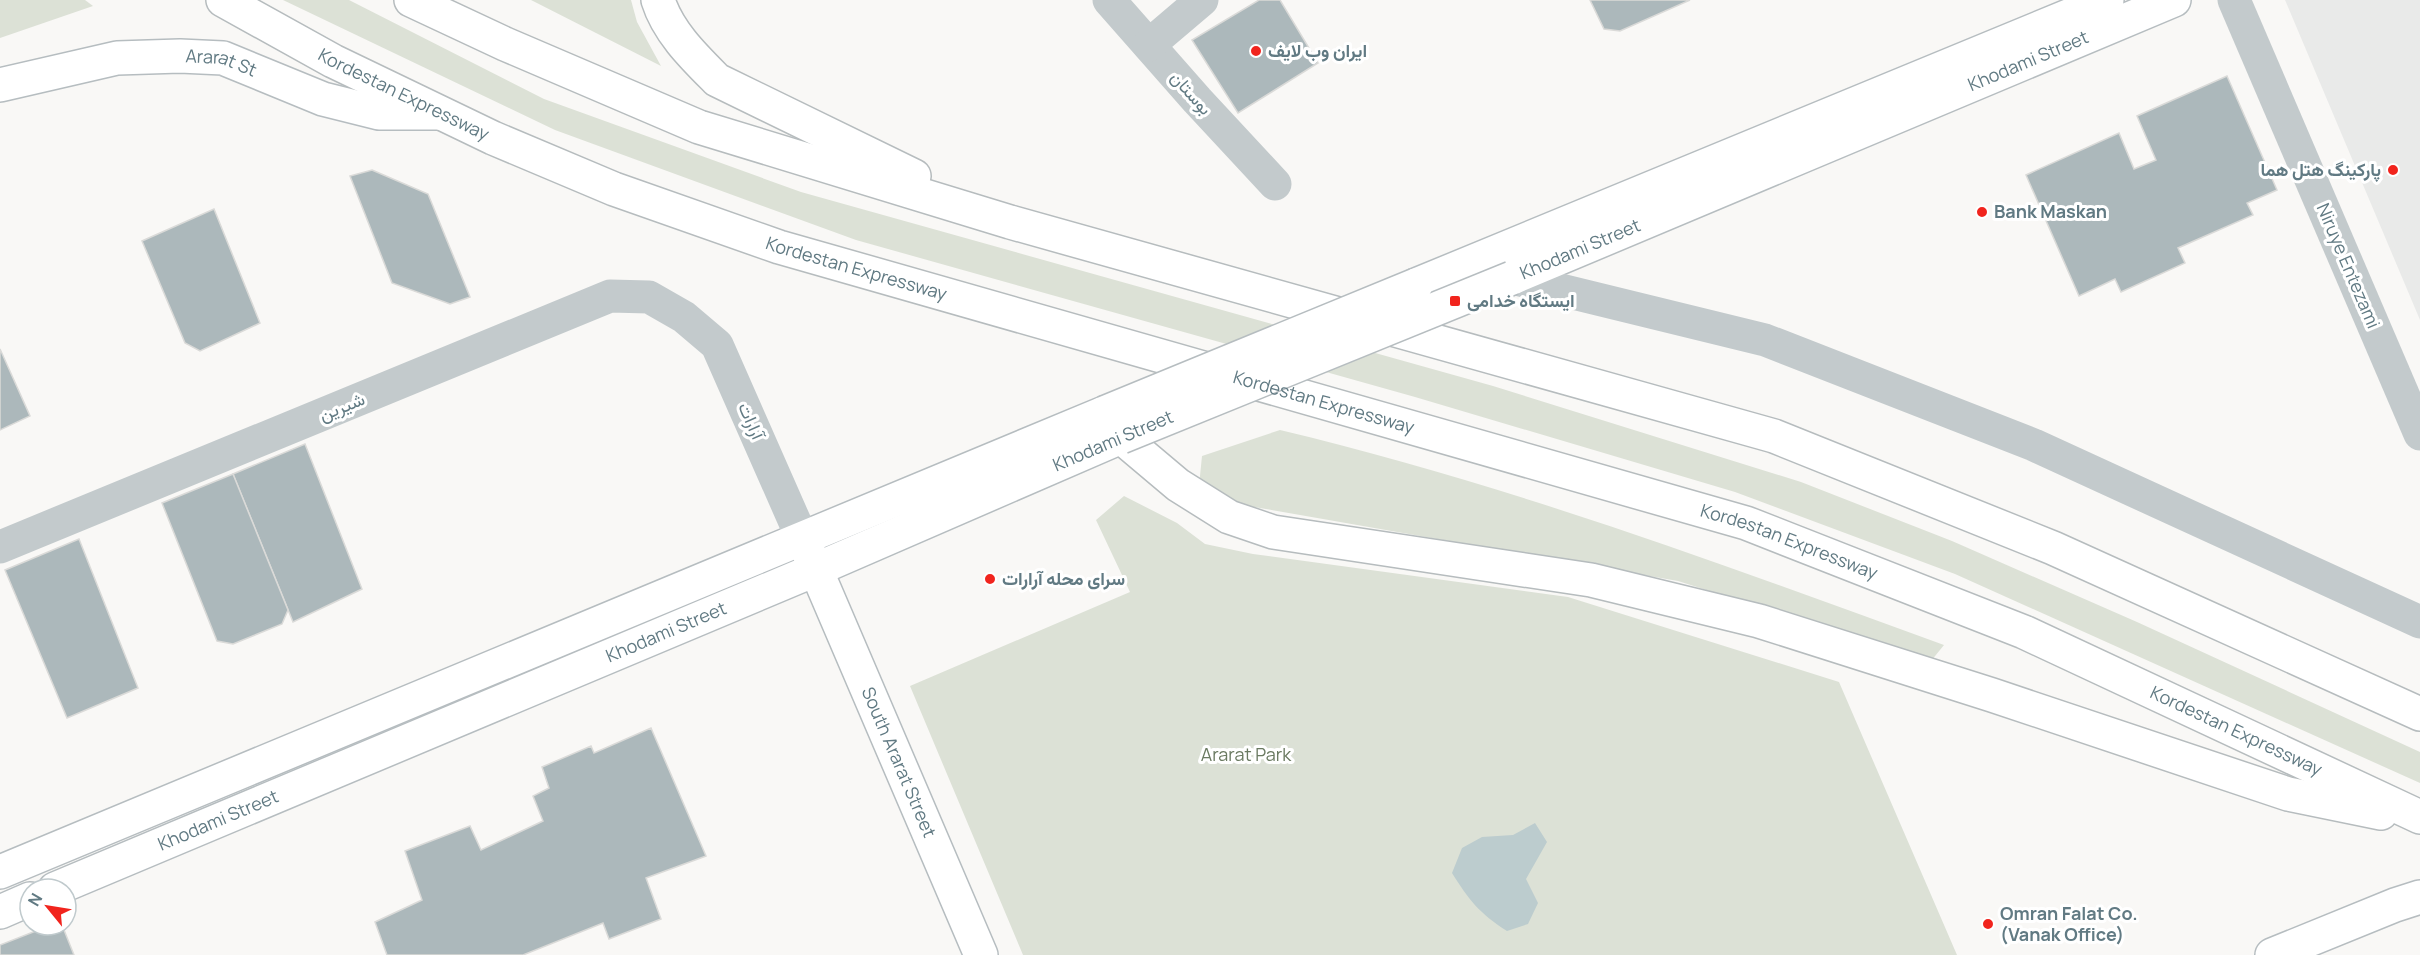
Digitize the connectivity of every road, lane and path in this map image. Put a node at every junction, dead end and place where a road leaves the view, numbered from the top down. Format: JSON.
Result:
{"nodes":[{"id":1,"x":223,"y":0,"type":"edge"},
{"id":2,"x":411,"y":0,"type":"edge"},
{"id":3,"x":658,"y":0,"type":"edge"},
{"id":4,"x":1109,"y":0,"type":"edge"},
{"id":5,"x":1202,"y":0,"type":"edge"},
{"id":6,"x":2107,"y":0,"type":"edge"},
{"id":7,"x":2174,"y":0,"type":"edge"},
{"id":8,"x":2234,"y":0,"type":"edge"},
{"id":9,"x":1149,"y":45,"type":"junction"},
{"id":10,"x":0,"y":86,"type":"edge"},
{"id":11,"x":437,"y":113,"type":"junction"},
{"id":12,"x":1275,"y":184,"type":"dead end"},
{"id":13,"x":1010,"y":222,"type":"junction"},
{"id":14,"x":1512,"y":278,"type":"junction"},
{"id":15,"x":684,"y":317,"type":"joint"},
{"id":16,"x":1168,"y":402,"type":"junction"},
{"id":17,"x":1113,"y":425,"type":"junction"},
{"id":18,"x":2420,"y":434,"type":"edge"},
{"id":19,"x":802,"y":538,"type":"junction"},
{"id":20,"x":0,"y":547,"type":"edge"},
{"id":21,"x":817,"y":570,"type":"junction"},
{"id":22,"x":2420,"y":622,"type":"edge"},
{"id":23,"x":2420,"y":714,"type":"edge"},
{"id":24,"x":2420,"y":819,"type":"edge"},
{"id":25,"x":0,"y":872,"type":"edge"},
{"id":26,"x":78,"y":879,"type":"edge"},
{"id":27,"x":2420,"y":897,"type":"edge"},
{"id":28,"x":18,"y":904,"type":"edge"},
{"id":29,"x":0,"y":912,"type":"edge"},
{"id":30,"x":981,"y":955,"type":"edge"},
{"id":31,"x":2272,"y":955,"type":"edge"}],
"edges":[{"from":1,"to":11,"type":"main road","name":"Kordestan Expressway"},
{"from":2,"to":13,"type":"main road"},
{"from":3,"to":13,"type":"main road"},
{"from":4,"to":9,"type":"street","name":"بوستان"},
{"from":5,"to":9,"type":"street"},
{"from":6,"to":16,"type":"main road","name":"Khodami Street","bridge":true},
{"from":7,"to":14,"type":"main road","name":"Khodami Street"},
{"from":8,"to":18,"type":"street","name":"Niruye Entezami"},
{"from":9,"to":12,"type":"street","name":"بوستان"},
{"from":10,"to":11,"type":"main road","name":"Ararat St"},
{"from":11,"to":24,"type":"main road","name":"Kordestan Expressway"},
{"from":13,"to":23,"type":"main road"},
{"from":14,"to":16,"type":"main road","name":"Khodami Street","bridge":true},
{"from":14,"to":22,"type":"street"},
{"from":15,"to":19,"type":"street","name":"آرارات"},
{"from":15,"to":20,"type":"street","name":"شیرین"},
{"from":16,"to":17,"type":"main road","name":"Khodami Street","bridge":true},
{"from":17,"to":19,"type":"main road","name":"Khodami Street"},
{"from":17,"to":21,"type":"main road","name":"Khodami Street"},
{"from":17,"to":24,"type":"main road"},
{"from":19,"to":21,"type":"main road","name":"South Ararat Street"},
{"from":19,"to":25,"type":"main road","name":"Khodami Street"},
{"from":21,"to":26,"type":"main road","name":"Khodami Street"},
{"from":21,"to":30,"type":"main road","name":"South Ararat Street"},
{"from":27,"to":31,"type":"main road"},
{"from":28,"to":29,"type":"main road"}]}
